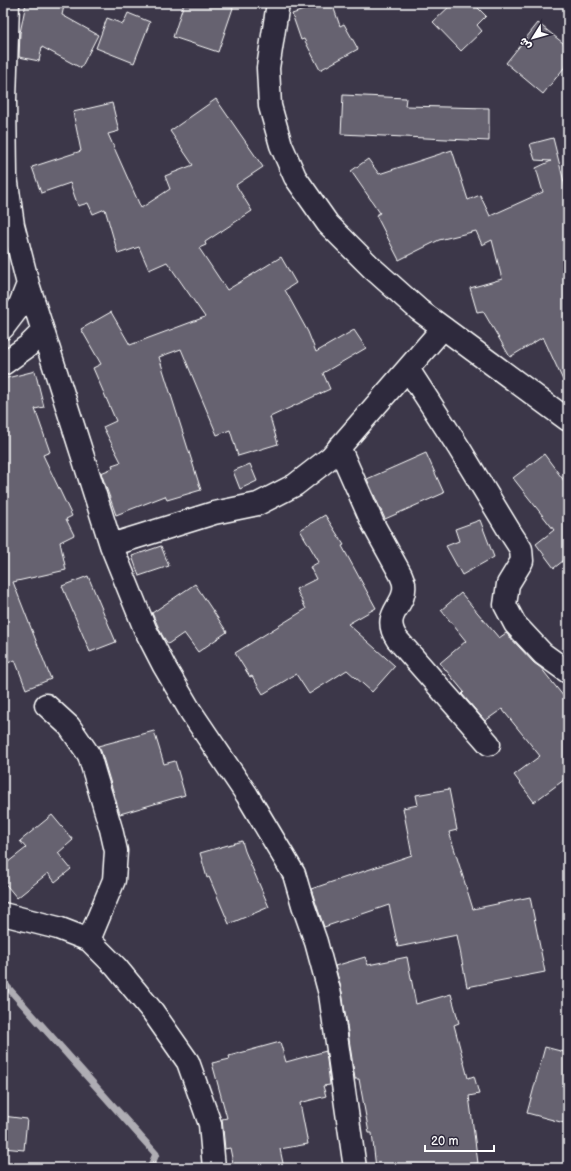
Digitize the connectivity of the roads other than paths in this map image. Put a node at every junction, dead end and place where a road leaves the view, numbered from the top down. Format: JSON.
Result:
{"nodes":[{"id":1,"x":8,"y":3,"type":"edge"},
{"id":2,"x":278,"y":3,"type":"edge"},
{"id":3,"x":4,"y":176,"type":"edge"},
{"id":4,"x":28,"y":284,"type":"junction"},
{"id":5,"x":3,"y":328,"type":"edge"},
{"id":6,"x":443,"y":328,"type":"junction"},
{"id":7,"x":43,"y":331,"type":"junction"},
{"id":8,"x":3,"y":364,"type":"edge"},
{"id":9,"x":408,"y":369,"type":"junction"},
{"id":10,"x":568,"y":420,"type":"edge"},
{"id":11,"x":339,"y":447,"type":"junction"},
{"id":12,"x":111,"y":545,"type":"junction"},
{"id":13,"x":568,"y":672,"type":"edge"},
{"id":14,"x":46,"y":705,"type":"dead end"},
{"id":15,"x":489,"y":744,"type":"dead end"},
{"id":16,"x":3,"y":914,"type":"edge"},
{"id":17,"x":89,"y":940,"type":"junction"},
{"id":18,"x":214,"y":1168,"type":"edge"},
{"id":19,"x":355,"y":1168,"type":"edge"}],
"edges":[{"from":1,"to":3,"type":"street"},
{"from":2,"to":6,"type":"street"},
{"from":3,"to":4,"type":"street"},
{"from":4,"to":5,"type":"street"},
{"from":4,"to":7,"type":"street"},
{"from":6,"to":9,"type":"street"},
{"from":6,"to":10,"type":"street"},
{"from":7,"to":8,"type":"street"},
{"from":7,"to":12,"type":"street"},
{"from":9,"to":11,"type":"street"},
{"from":9,"to":13,"type":"street"},
{"from":11,"to":12,"type":"street"},
{"from":11,"to":15,"type":"street"},
{"from":12,"to":19,"type":"street"},
{"from":14,"to":17,"type":"street"},
{"from":16,"to":17,"type":"street"},
{"from":17,"to":18,"type":"street"}]}
